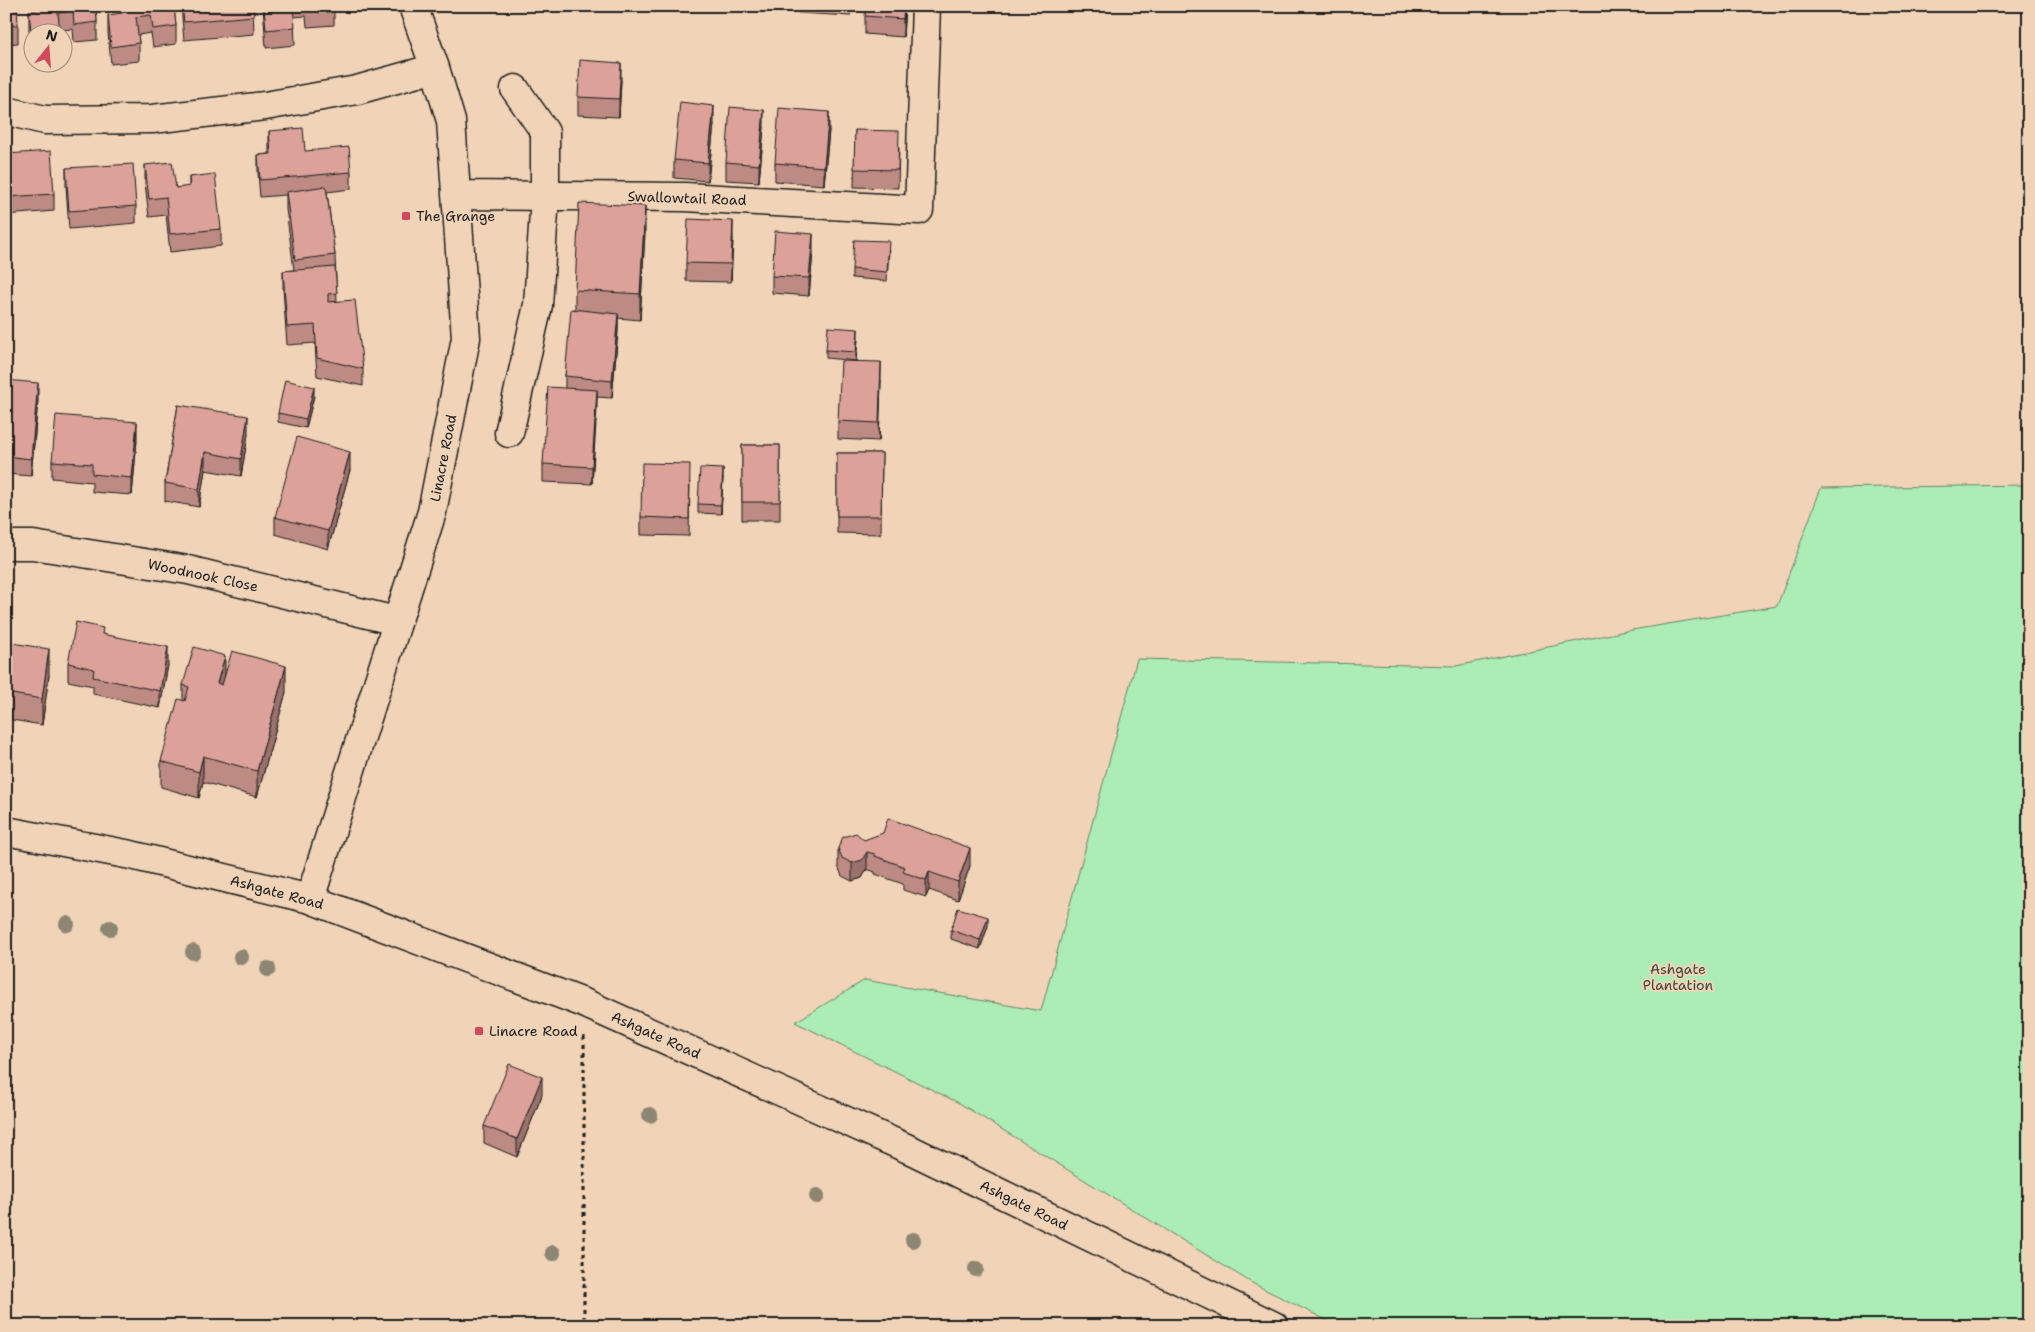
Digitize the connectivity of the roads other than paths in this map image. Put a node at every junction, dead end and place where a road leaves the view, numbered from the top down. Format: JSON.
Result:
{"nodes":[{"id":1,"x":413,"y":6,"type":"edge"},
{"id":2,"x":926,"y":6,"type":"edge"},
{"id":3,"x":435,"y":68,"type":"junction"},
{"id":4,"x":515,"y":89,"type":"dead end"},
{"id":5,"x":6,"y":111,"type":"edge"},
{"id":6,"x":456,"y":196,"type":"junction"},
{"id":7,"x":545,"y":196,"type":"junction"},
{"id":8,"x":509,"y":432,"type":"dead end"},
{"id":9,"x":6,"y":545,"type":"edge"},
{"id":10,"x":396,"y":621,"type":"junction"},
{"id":11,"x":6,"y":831,"type":"edge"},
{"id":12,"x":310,"y":899,"type":"junction"},
{"id":13,"x":1274,"y":1326,"type":"edge"}],
"edges":[{"from":1,"to":3,"type":"street","name":"Linacre Road"},
{"from":2,"to":7,"type":"street","name":"Swallowtail Road"},
{"from":3,"to":5,"type":"street"},
{"from":3,"to":6,"type":"street","name":"Linacre Road"},
{"from":4,"to":7,"type":"street"},
{"from":6,"to":7,"type":"street","name":"Swallowtail Road"},
{"from":6,"to":10,"type":"street","name":"Linacre Road"},
{"from":7,"to":8,"type":"street"},
{"from":9,"to":10,"type":"street","name":"Woodnook Close"},
{"from":10,"to":12,"type":"street","name":"Linacre Road"},
{"from":11,"to":12,"type":"street","name":"Ashgate Road"},
{"from":12,"to":13,"type":"street","name":"Ashgate Road"}]}
